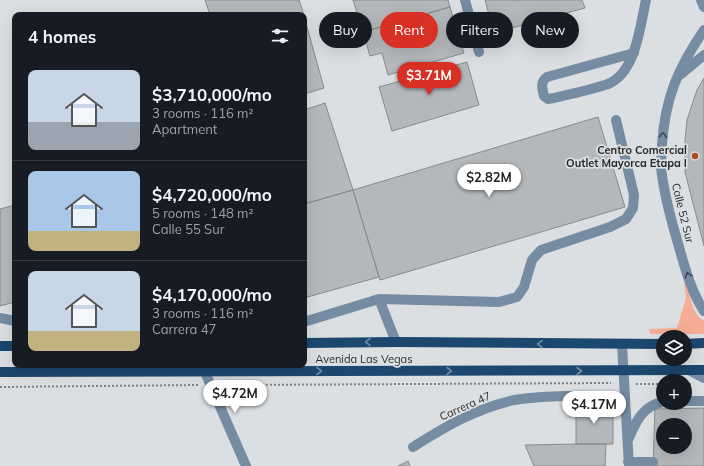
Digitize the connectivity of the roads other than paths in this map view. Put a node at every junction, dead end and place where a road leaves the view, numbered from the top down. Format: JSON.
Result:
{"nodes":[{"id":1,"x":466,"y":0,"type":"edge"},
{"id":2,"x":646,"y":0,"type":"edge"},
{"id":3,"x":701,"y":0,"type":"edge"},
{"id":4,"x":704,"y":7,"type":"edge"},
{"id":5,"x":704,"y":30,"type":"edge"},
{"id":6,"x":479,"y":52,"type":"dead end"},
{"id":7,"x":634,"y":54,"type":"junction"},
{"id":8,"x":704,"y":55,"type":"edge"},
{"id":9,"x":676,"y":78,"type":"junction"},
{"id":10,"x":616,"y":120,"type":"dead end"},
{"id":11,"x":700,"y":297,"type":"edge"},
{"id":12,"x":379,"y":299,"type":"junction"},
{"id":13,"x":704,"y":310,"type":"edge"},
{"id":14,"x":0,"y":318,"type":"edge"},
{"id":15,"x":12,"y":320,"type":"edge"},
{"id":16,"x":307,"y":321,"type":"edge"},
{"id":17,"x":396,"y":342,"type":"junction"},
{"id":18,"x":307,"y":343,"type":"edge"},
{"id":19,"x":704,"y":343,"type":"edge"},
{"id":20,"x":656,"y":344,"type":"edge"},
{"id":21,"x":692,"y":344,"type":"edge"},
{"id":22,"x":622,"y":345,"type":"junction"},
{"id":23,"x":0,"y":346,"type":"edge"},
{"id":24,"x":12,"y":346,"type":"edge"},
{"id":25,"x":204,"y":370,"type":"junction"},
{"id":26,"x":623,"y":370,"type":"junction"},
{"id":27,"x":704,"y":370,"type":"edge"},
{"id":28,"x":691,"y":371,"type":"junction"},
{"id":29,"x":0,"y":372,"type":"edge"},
{"id":30,"x":704,"y":378,"type":"edge"},
{"id":31,"x":692,"y":401,"type":"edge"},
{"id":32,"x":704,"y":401,"type":"edge"},
{"id":33,"x":625,"y":402,"type":"junction"},
{"id":34,"x":656,"y":404,"type":"edge"},
{"id":35,"x":628,"y":440,"type":"junction"},
{"id":36,"x":413,"y":447,"type":"dead end"},
{"id":37,"x":652,"y":462,"type":"dead end"},
{"id":38,"x":629,"y":464,"type":"edge"},
{"id":39,"x":246,"y":466,"type":"edge"}],
"edges":[{"from":1,"to":6,"type":"street"},
{"from":2,"to":7,"type":"street"},
{"from":3,"to":4,"type":"street"},
{"from":5,"to":9,"type":"street","name":"Calle 52 Sur"},
{"from":7,"to":7,"type":"street"},
{"from":8,"to":9,"type":"street"},
{"from":11,"to":9,"type":"street","name":"Calle 52 Sur","one_way":true},
{"from":10,"to":12,"type":"street"},
{"from":11,"to":13,"type":"street","name":"Calle 52 Sur"},
{"from":12,"to":16,"type":"street"},
{"from":12,"to":17,"type":"street"},
{"from":14,"to":15,"type":"street"},
{"from":17,"to":18,"type":"main road","name":"Avenida Las Vegas","one_way":true},
{"from":22,"to":17,"type":"main road","name":"Avenida Las Vegas","one_way":true},
{"from":19,"to":21,"type":"main road"},
{"from":20,"to":22,"type":"main road","name":"Avenida Las Vegas"},
{"from":22,"to":26,"type":"street"},
{"from":23,"to":24,"type":"main road"},
{"from":25,"to":26,"type":"main road","name":"Avenida Las Vegas","one_way":true},
{"from":25,"to":29,"type":"main road","name":"Avenida Las Vegas"},
{"from":25,"to":39,"type":"street"},
{"from":26,"to":28,"type":"main road","name":"Avenida Las Vegas"},
{"from":26,"to":33,"type":"street"},
{"from":27,"to":28,"type":"main road","name":"Avenida Las Vegas"},
{"from":28,"to":30,"type":"street"},
{"from":31,"to":32,"type":"street"},
{"from":33,"to":35,"type":"street"},
{"from":33,"to":36,"type":"street","name":"Carrera 47"},
{"from":34,"to":35,"type":"street"},
{"from":35,"to":38,"type":"street"},
{"from":37,"to":38,"type":"street"}]}
